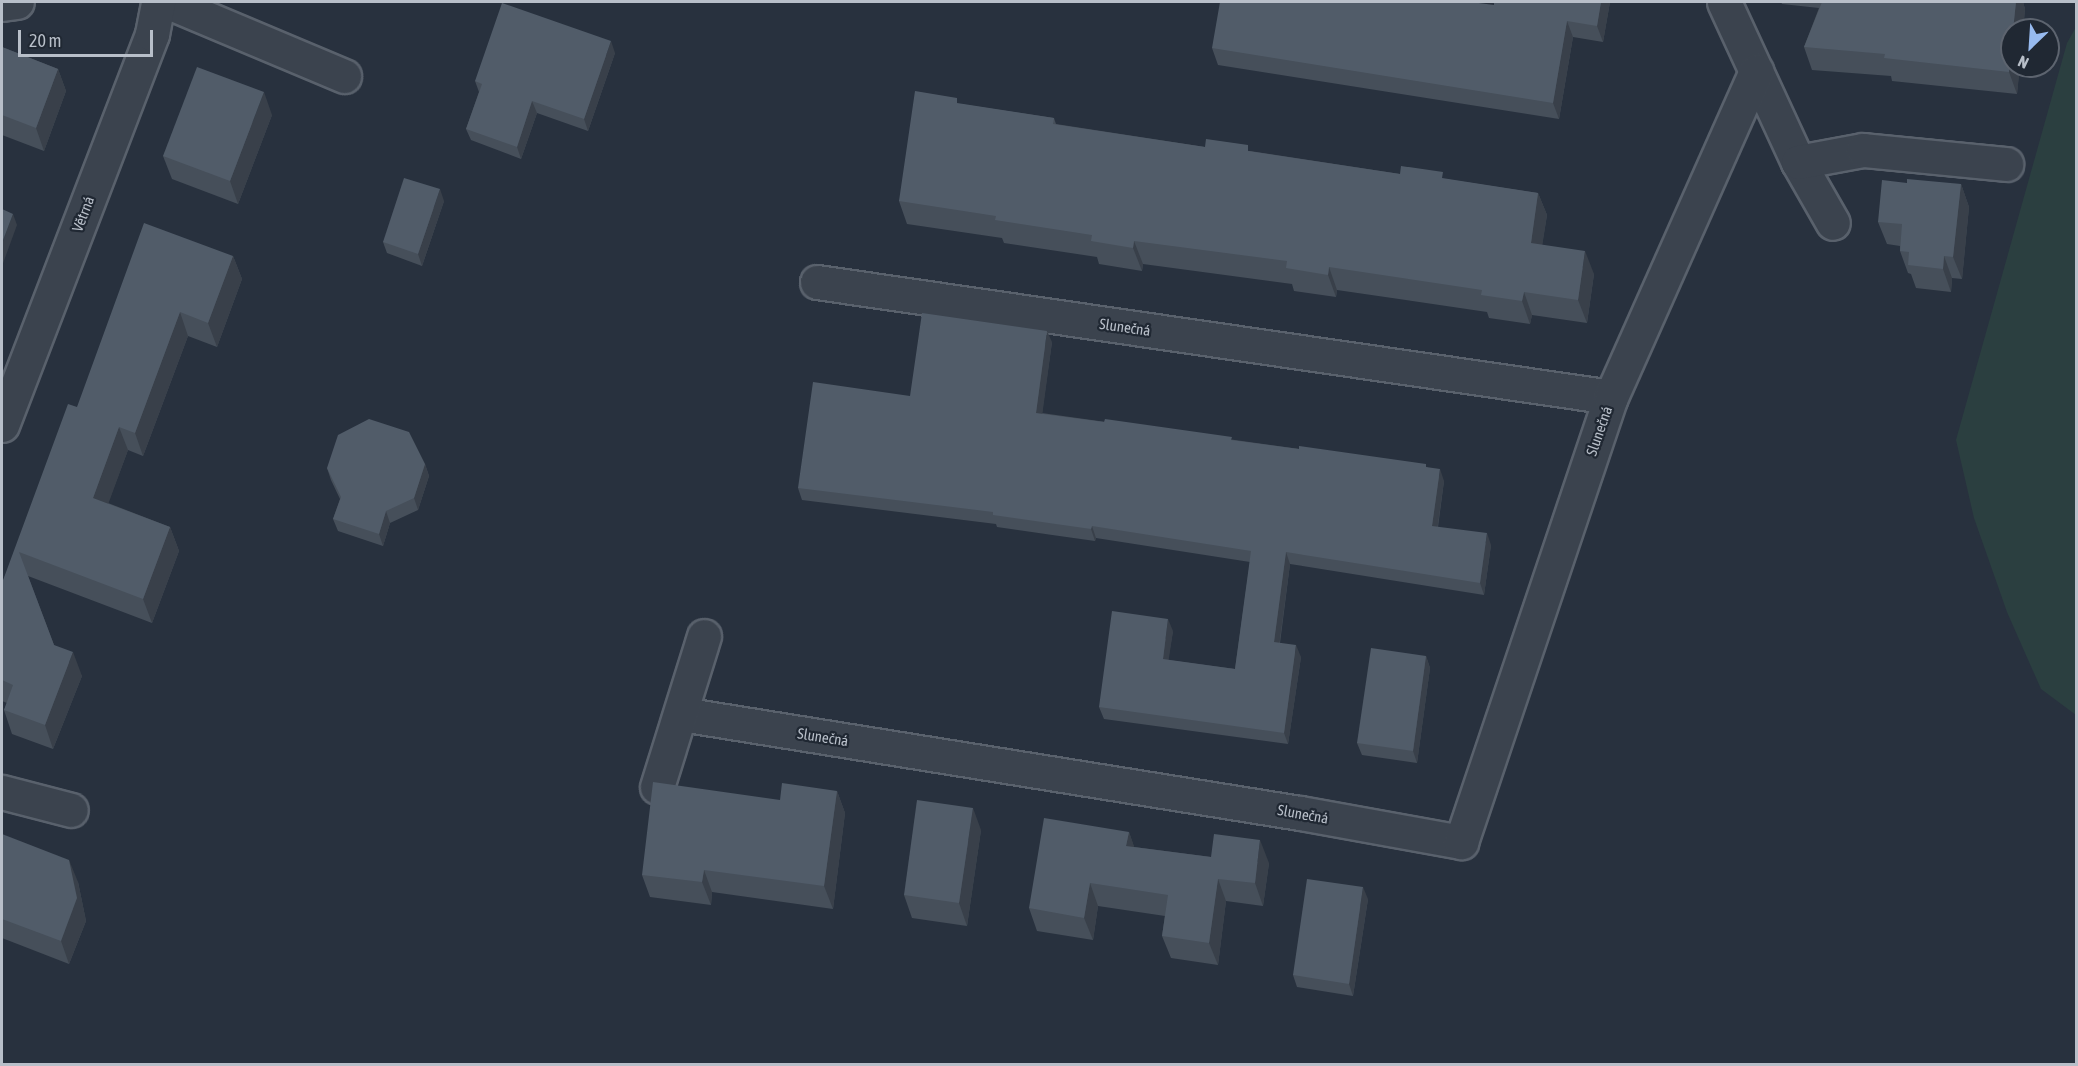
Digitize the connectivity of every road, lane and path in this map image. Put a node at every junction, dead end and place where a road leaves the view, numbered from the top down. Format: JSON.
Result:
{"nodes":[{"id":1,"x":17,"y":2,"type":"edge"},
{"id":2,"x":158,"y":2,"type":"edge"},
{"id":3,"x":168,"y":2,"type":"edge"},
{"id":4,"x":1724,"y":2,"type":"edge"},
{"id":5,"x":2,"y":4,"type":"edge"},
{"id":6,"x":1756,"y":71,"type":"junction"},
{"id":7,"x":344,"y":76,"type":"dead end"},
{"id":8,"x":1798,"y":162,"type":"junction"},
{"id":9,"x":2006,"y":164,"type":"dead end"},
{"id":10,"x":1833,"y":224,"type":"dead end"},
{"id":11,"x":817,"y":282,"type":"dead end"},
{"id":12,"x":1611,"y":397,"type":"junction"},
{"id":13,"x":2,"y":425,"type":"edge"},
{"id":14,"x":704,"y":636,"type":"dead end"},
{"id":15,"x":681,"y":714,"type":"junction"},
{"id":16,"x":657,"y":787,"type":"edge"},
{"id":17,"x":2,"y":792,"type":"edge"},
{"id":18,"x":71,"y":810,"type":"dead end"}],
"edges":[{"from":1,"to":5,"type":"street"},
{"from":2,"to":13,"type":"street","name":"Větrná"},
{"from":3,"to":7,"type":"street"},
{"from":4,"to":6,"type":"street"},
{"from":6,"to":8,"type":"street"},
{"from":6,"to":12,"type":"street","name":"Slunečná"},
{"from":8,"to":9,"type":"street"},
{"from":8,"to":10,"type":"street"},
{"from":11,"to":12,"type":"street","name":"Slunečná"},
{"from":12,"to":15,"type":"street","name":"Slunečná"},
{"from":14,"to":15,"type":"street"},
{"from":15,"to":16,"type":"street"},
{"from":17,"to":18,"type":"street"}]}
